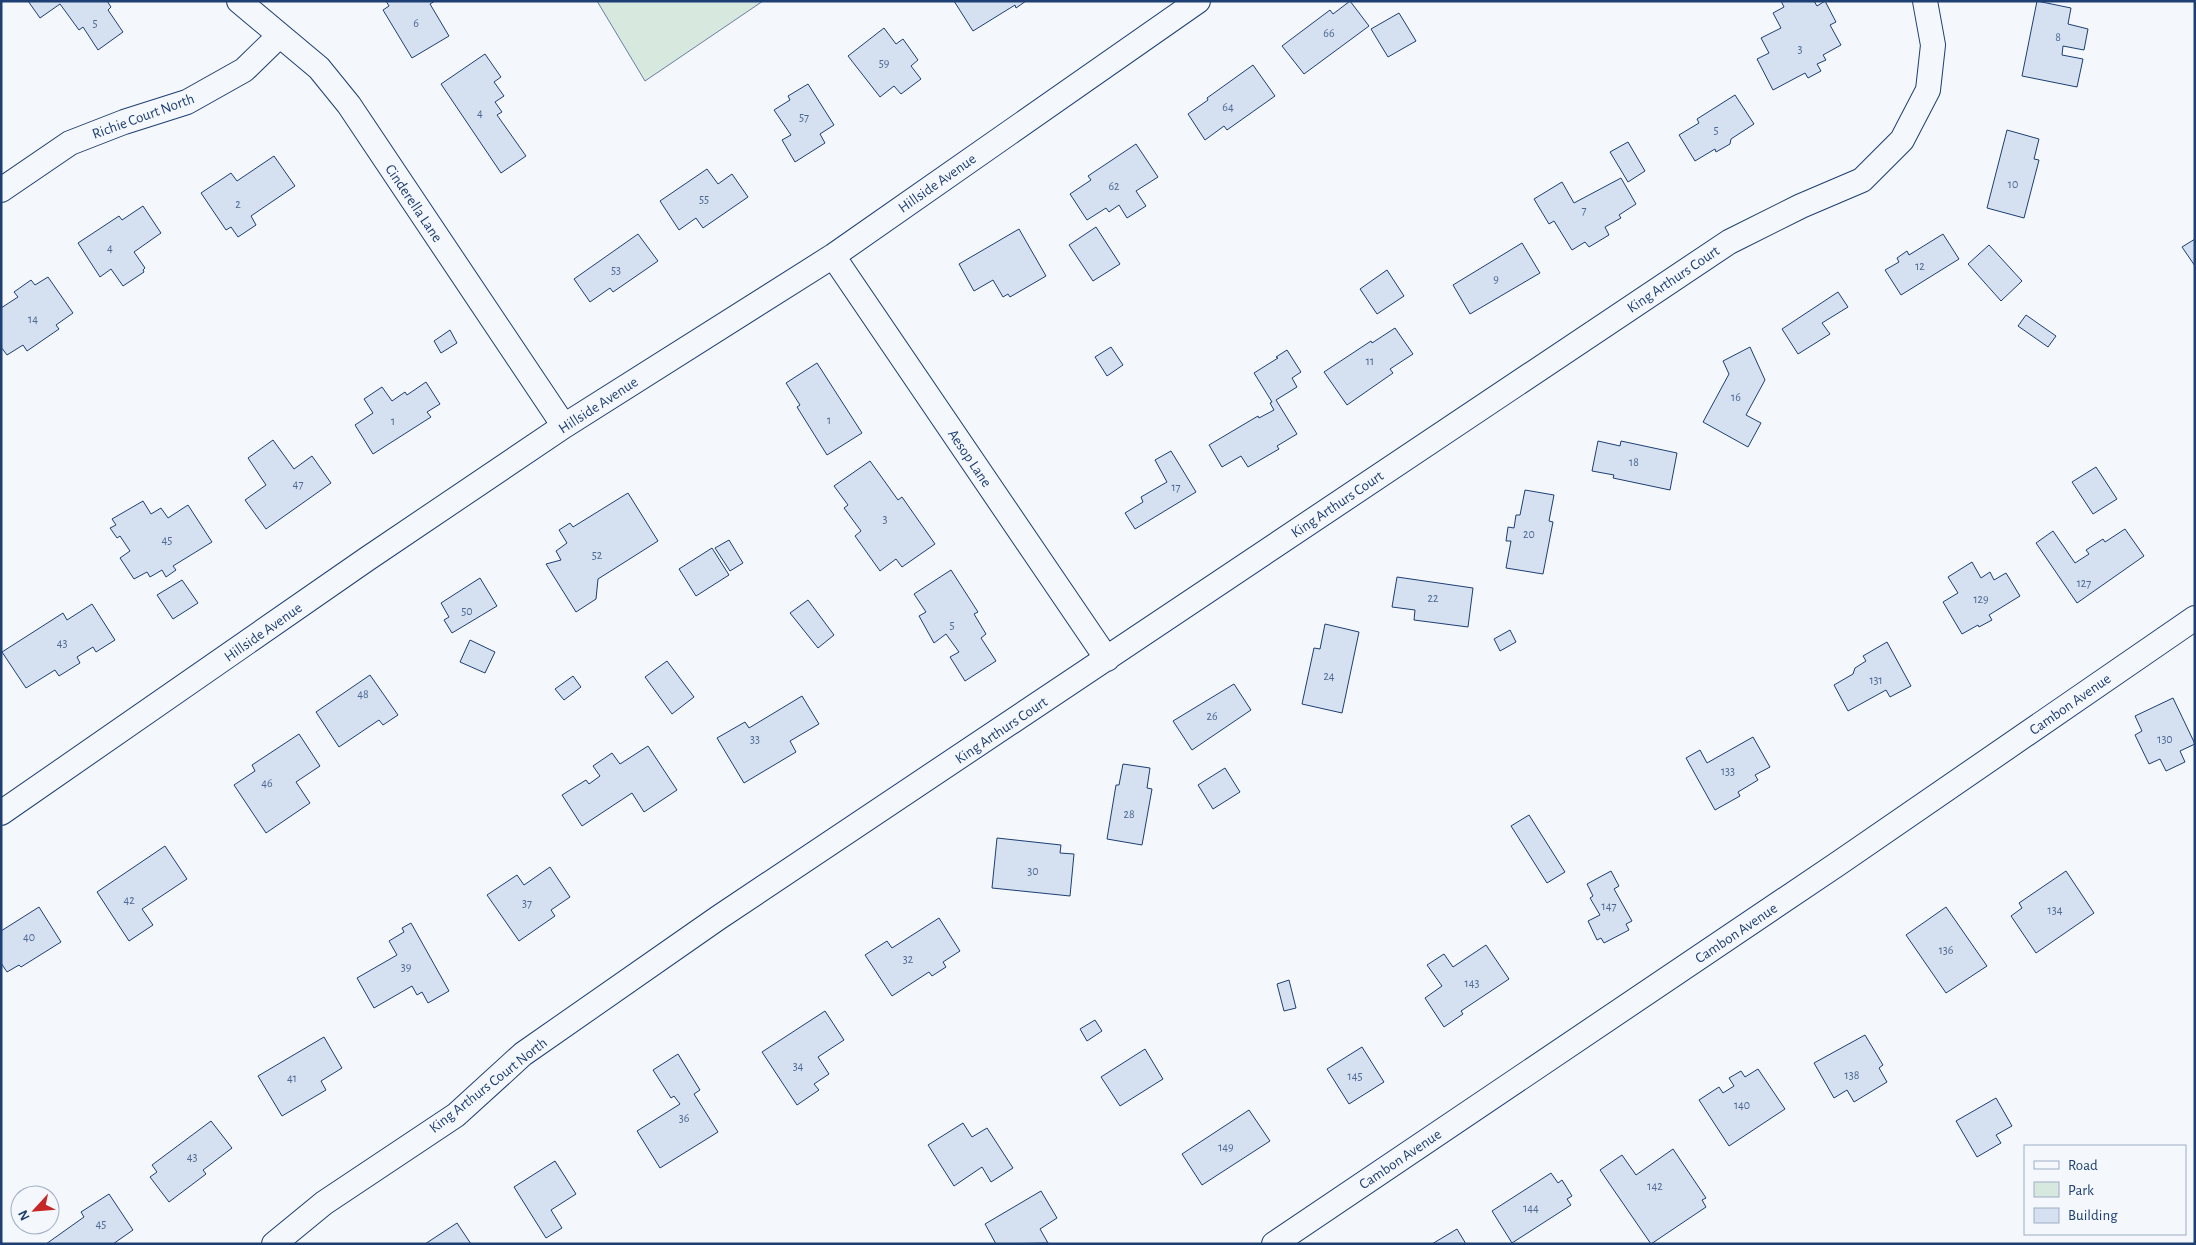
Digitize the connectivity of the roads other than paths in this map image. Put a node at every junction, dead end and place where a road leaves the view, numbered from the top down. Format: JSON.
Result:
{"nodes":[{"id":1,"x":239,"y":1,"type":"edge"},
{"id":2,"x":1198,"y":1,"type":"edge"},
{"id":3,"x":1925,"y":1,"type":"edge"},
{"id":4,"x":279,"y":36,"type":"junction"},
{"id":5,"x":1,"y":190,"type":"edge"},
{"id":6,"x":833,"y":256,"type":"junction"},
{"id":7,"x":564,"y":426,"type":"junction"},
{"id":8,"x":2195,"y":618,"type":"edge"},
{"id":9,"x":1107,"y":659,"type":"junction"},
{"id":10,"x":1,"y":813,"type":"edge"},
{"id":11,"x":656,"y":963,"type":"joint"},
{"id":12,"x":274,"y":1244,"type":"edge"},
{"id":13,"x":1274,"y":1244,"type":"edge"}],
"edges":[{"from":1,"to":4,"type":"street","name":"Cinderella Lane"},
{"from":2,"to":6,"type":"street","name":"Hillside Avenue"},
{"from":3,"to":9,"type":"street","name":"King Arthurs Court"},
{"from":4,"to":5,"type":"street","name":"Richie Court North"},
{"from":4,"to":7,"type":"street","name":"Cinderella Lane"},
{"from":6,"to":7,"type":"street","name":"Hillside Avenue"},
{"from":6,"to":9,"type":"street","name":"Aesop Lane"},
{"from":7,"to":10,"type":"street","name":"Hillside Avenue"},
{"from":8,"to":13,"type":"street","name":"Cambon Avenue"},
{"from":9,"to":11,"type":"street","name":"King Arthurs Court"},
{"from":11,"to":12,"type":"street","name":"King Arthurs Court North"}]}
